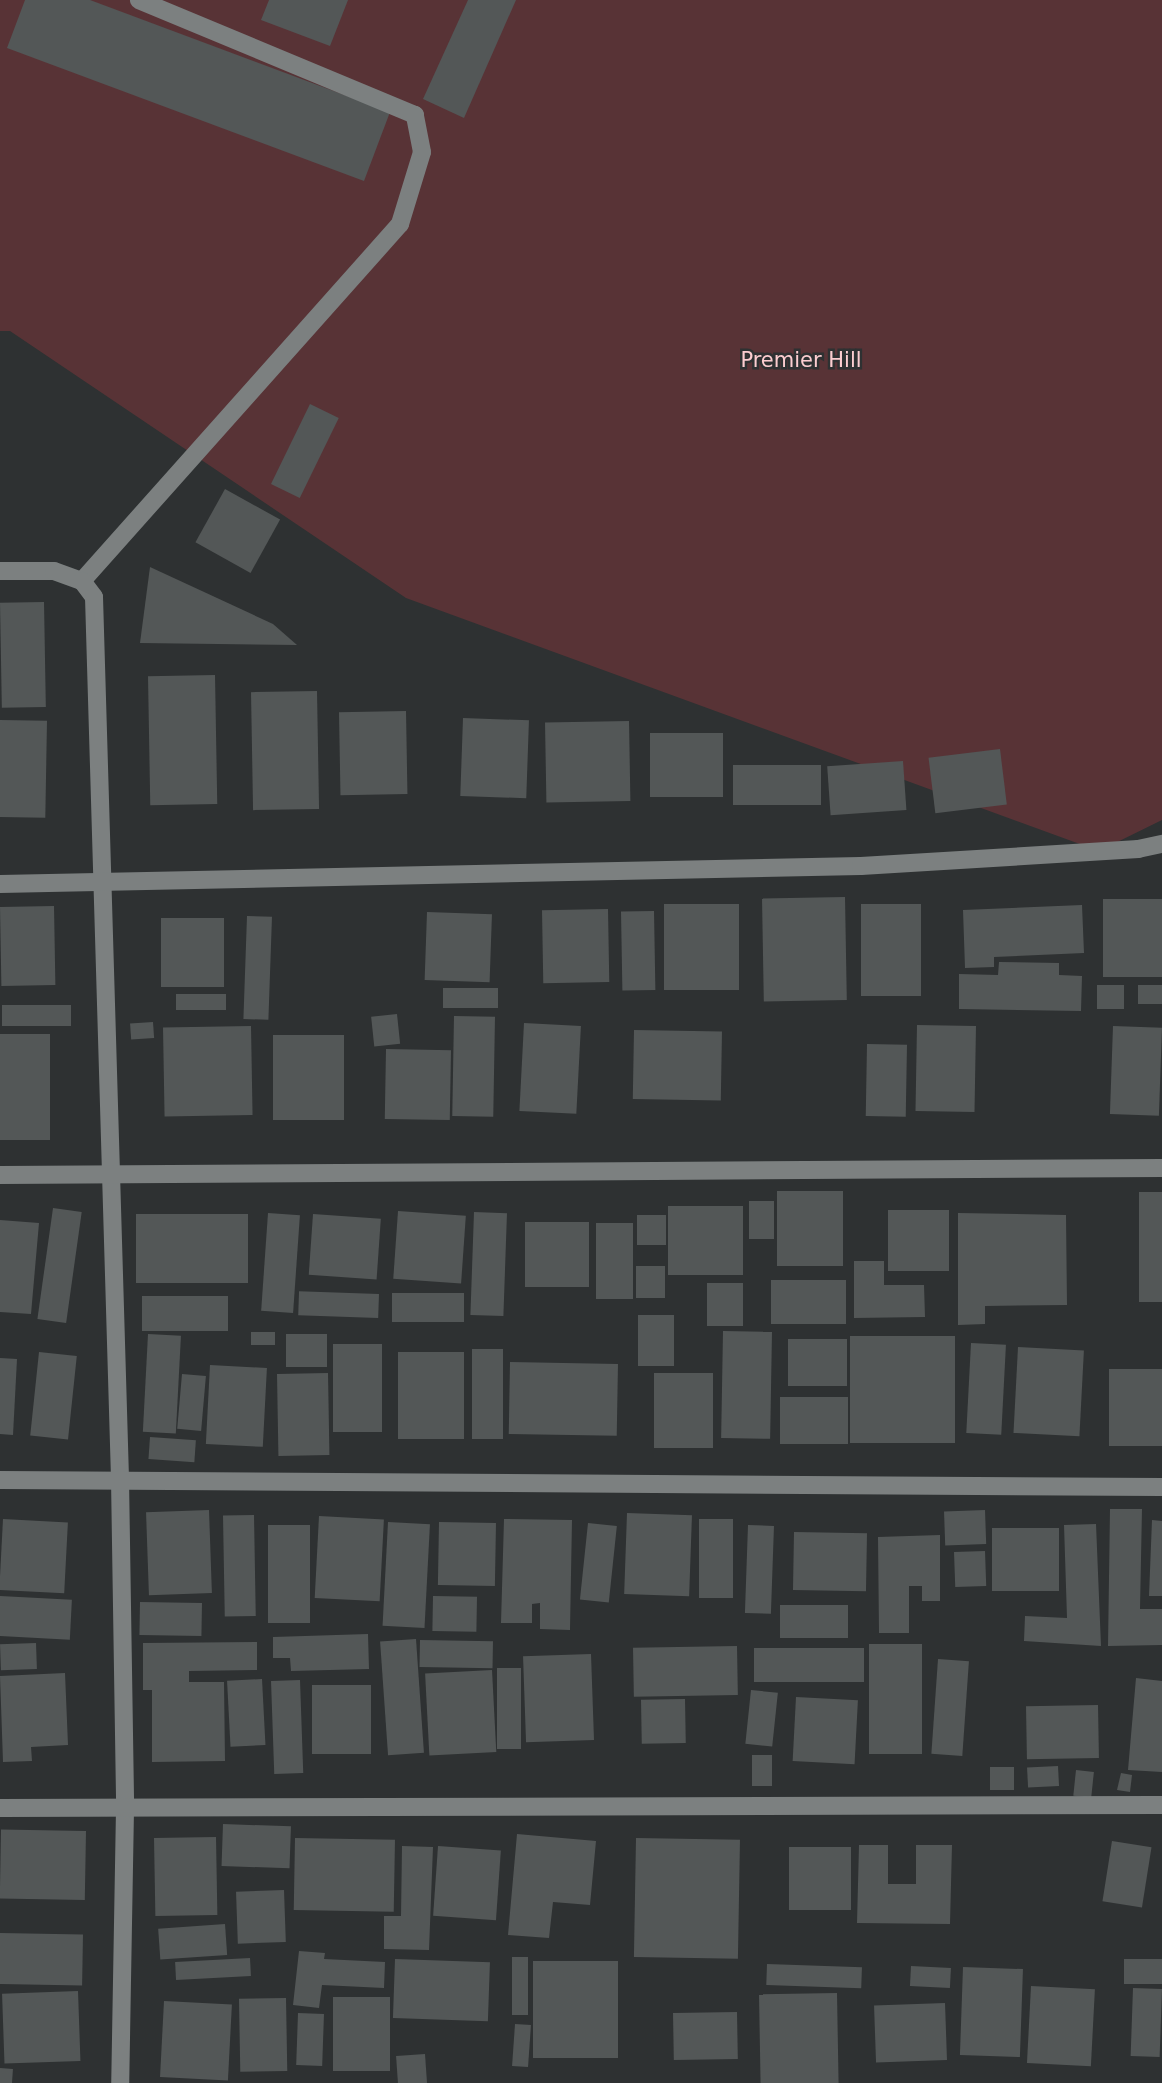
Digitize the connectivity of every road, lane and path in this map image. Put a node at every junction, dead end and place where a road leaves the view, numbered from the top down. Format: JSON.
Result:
{"nodes":[{"id":1,"x":139,"y":0,"type":"edge"},
{"id":2,"x":0,"y":572,"type":"edge"},
{"id":3,"x":82,"y":581,"type":"junction"},
{"id":4,"x":1162,"y":844,"type":"edge"},
{"id":5,"x":103,"y":882,"type":"junction"},
{"id":6,"x":0,"y":884,"type":"edge"},
{"id":7,"x":1162,"y":1168,"type":"edge"},
{"id":8,"x":0,"y":1175,"type":"edge"},
{"id":9,"x":113,"y":1176,"type":"junction"},
{"id":10,"x":120,"y":1479,"type":"junction"},
{"id":11,"x":0,"y":1480,"type":"edge"},
{"id":12,"x":1162,"y":1487,"type":"edge"},
{"id":13,"x":1162,"y":1805,"type":"edge"},
{"id":14,"x":0,"y":1808,"type":"edge"},
{"id":15,"x":125,"y":1809,"type":"junction"},
{"id":16,"x":120,"y":2083,"type":"edge"}],
"edges":[{"from":1,"to":3,"type":"street"},
{"from":2,"to":3,"type":"street"},
{"from":3,"to":5,"type":"street"},
{"from":4,"to":5,"type":"street"},
{"from":5,"to":6,"type":"street"},
{"from":5,"to":9,"type":"street"},
{"from":7,"to":9,"type":"street"},
{"from":8,"to":9,"type":"street"},
{"from":9,"to":10,"type":"street"},
{"from":10,"to":11,"type":"street"},
{"from":10,"to":12,"type":"street"},
{"from":10,"to":15,"type":"street"},
{"from":13,"to":15,"type":"street"},
{"from":14,"to":15,"type":"street"},
{"from":15,"to":16,"type":"street"}]}
